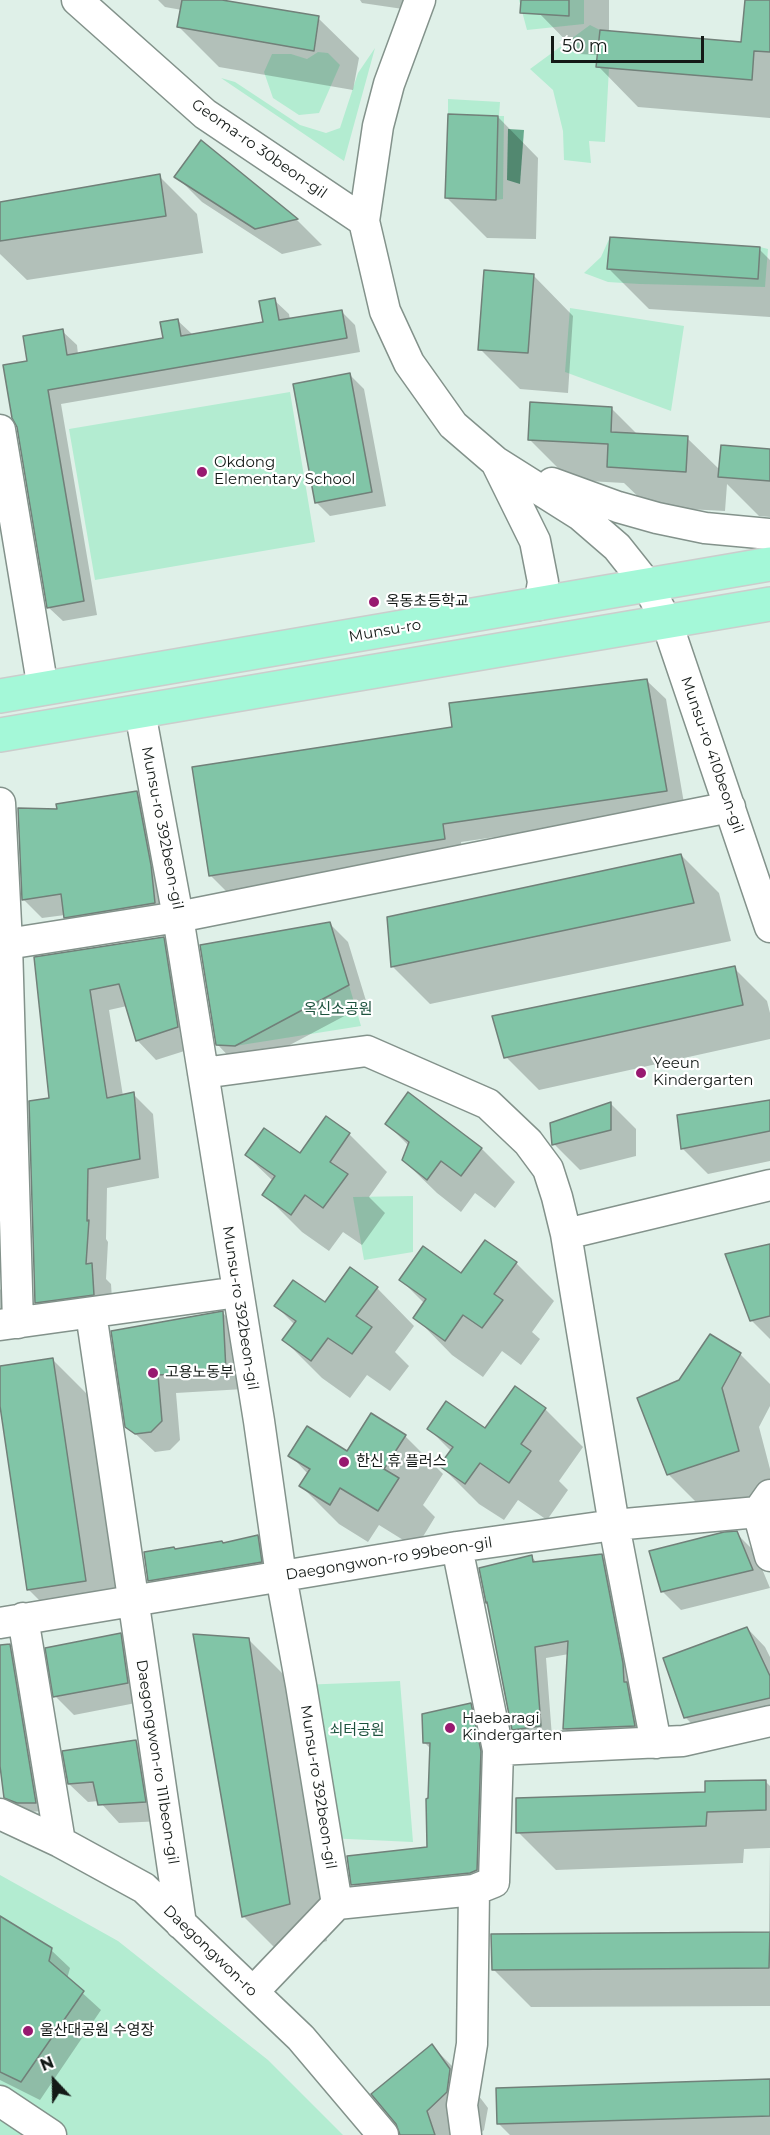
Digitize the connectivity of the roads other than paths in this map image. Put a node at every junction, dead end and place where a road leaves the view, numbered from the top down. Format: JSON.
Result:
{"nodes":[{"id":1,"x":76,"y":0,"type":"edge"},
{"id":2,"x":420,"y":0,"type":"edge"},
{"id":3,"x":364,"y":221,"type":"junction"},
{"id":4,"x":0,"y":430,"type":"edge"},
{"id":5,"x":496,"y":462,"type":"junction"},
{"id":6,"x":770,"y":534,"type":"edge"},
{"id":7,"x":770,"y":564,"type":"edge"},
{"id":8,"x":648,"y":586,"type":"junction"},
{"id":9,"x":539,"y":604,"type":"junction"},
{"id":10,"x":770,"y":604,"type":"edge"},
{"id":11,"x":667,"y":623,"type":"junction"},
{"id":12,"x":43,"y":689,"type":"junction"},
{"id":13,"x":0,"y":696,"type":"edge"},
{"id":14,"x":140,"y":712,"type":"junction"},
{"id":15,"x":0,"y":735,"type":"edge"},
{"id":16,"x":0,"y":803,"type":"edge"},
{"id":17,"x":729,"y":807,"type":"junction"},
{"id":18,"x":178,"y":917,"type":"junction"},
{"id":19,"x":770,"y":927,"type":"edge"},
{"id":20,"x":7,"y":944,"type":"junction"},
{"id":21,"x":202,"y":1073,"type":"junction"},
{"id":22,"x":770,"y":1185,"type":"edge"},
{"id":23,"x":566,"y":1234,"type":"junction"},
{"id":24,"x":238,"y":1292,"type":"junction"},
{"id":25,"x":92,"y":1312,"type":"junction"},
{"id":26,"x":9,"y":1324,"type":"edge"},
{"id":27,"x":764,"y":1504,"type":"edge"},
{"id":28,"x":614,"y":1525,"type":"junction"},
{"id":29,"x":457,"y":1547,"type":"junction"},
{"id":30,"x":770,"y":1556,"type":"edge"},
{"id":31,"x":281,"y":1576,"type":"junction"},
{"id":32,"x":133,"y":1601,"type":"junction"},
{"id":33,"x":6,"y":1621,"type":"edge"},
{"id":34,"x":770,"y":1721,"type":"edge"},
{"id":35,"x":656,"y":1743,"type":"junction"},
{"id":36,"x":498,"y":1750,"type":"junction"},
{"id":37,"x":0,"y":1814,"type":"edge"},
{"id":38,"x":60,"y":1842,"type":"junction"},
{"id":39,"x":474,"y":1890,"type":"junction"},
{"id":40,"x":337,"y":1904,"type":"junction"},
{"id":41,"x":181,"y":1924,"type":"junction"},
{"id":42,"x":253,"y":1992,"type":"junction"},
{"id":43,"x":0,"y":2101,"type":"edge"},
{"id":44,"x":51,"y":2135,"type":"edge"},
{"id":45,"x":383,"y":2135,"type":"edge"},
{"id":46,"x":466,"y":2135,"type":"edge"}],
"edges":[{"from":1,"to":3,"type":"street","name":"Geoma-ro 30beon-gil"},
{"from":2,"to":3,"type":"street"},
{"from":3,"to":5,"type":"street"},
{"from":4,"to":12,"type":"street"},
{"from":5,"to":6,"type":"street"},
{"from":5,"to":8,"type":"street","name":"Munsu-ro 410beon-gil"},
{"from":5,"to":9,"type":"street"},
{"from":7,"to":8,"type":"main road","name":"Munsu-ro"},
{"from":8,"to":9,"type":"main road","name":"Munsu-ro"},
{"from":8,"to":11,"type":"street","name":"Munsu-ro 410beon-gil"},
{"from":9,"to":12,"type":"main road","name":"Munsu-ro"},
{"from":10,"to":11,"type":"main road"},
{"from":11,"to":14,"type":"main road"},
{"from":11,"to":17,"type":"street","name":"Munsu-ro 410beon-gil"},
{"from":12,"to":13,"type":"main road","name":"Munsu-ro"},
{"from":14,"to":15,"type":"main road"},
{"from":14,"to":18,"type":"street","name":"Munsu-ro 392beon-gil"},
{"from":16,"to":20,"type":"street"},
{"from":17,"to":18,"type":"street"},
{"from":17,"to":19,"type":"street","name":"Munsu-ro 410beon-gil"},
{"from":18,"to":20,"type":"street"},
{"from":18,"to":21,"type":"street","name":"Munsu-ro 392beon-gil"},
{"from":20,"to":26,"type":"street"},
{"from":21,"to":23,"type":"street"},
{"from":21,"to":24,"type":"street","name":"Munsu-ro 392beon-gil"},
{"from":22,"to":23,"type":"street"},
{"from":23,"to":28,"type":"street"},
{"from":24,"to":25,"type":"street"},
{"from":24,"to":31,"type":"street","name":"Munsu-ro 392beon-gil"},
{"from":25,"to":26,"type":"street"},
{"from":25,"to":32,"type":"street","name":"Daegongwon-ro 111beon-gil"},
{"from":27,"to":28,"type":"street","name":"Daegongwon-ro 99beon-gil"},
{"from":27,"to":30,"type":"street"},
{"from":28,"to":29,"type":"street","name":"Daegongwon-ro 99beon-gil"},
{"from":28,"to":35,"type":"street"},
{"from":29,"to":31,"type":"street","name":"Daegongwon-ro 99beon-gil"},
{"from":29,"to":36,"type":"street"},
{"from":31,"to":32,"type":"street","name":"Daegongwon-ro 99beon-gil"},
{"from":31,"to":40,"type":"street","name":"Munsu-ro 392beon-gil"},
{"from":32,"to":33,"type":"street","name":"Daegongwon-ro 99beon-gil"},
{"from":32,"to":41,"type":"street","name":"Daegongwon-ro 111beon-gil"},
{"from":33,"to":38,"type":"street"},
{"from":34,"to":35,"type":"street"},
{"from":35,"to":36,"type":"street"},
{"from":36,"to":39,"type":"street"},
{"from":37,"to":38,"type":"street","name":"Daegongwon-ro"},
{"from":38,"to":41,"type":"street","name":"Daegongwon-ro"},
{"from":39,"to":40,"type":"street"},
{"from":39,"to":46,"type":"street"},
{"from":40,"to":42,"type":"street"},
{"from":41,"to":42,"type":"street","name":"Daegongwon-ro"},
{"from":42,"to":45,"type":"street","name":"Daegongwon-ro"},
{"from":43,"to":44,"type":"street"}]}
